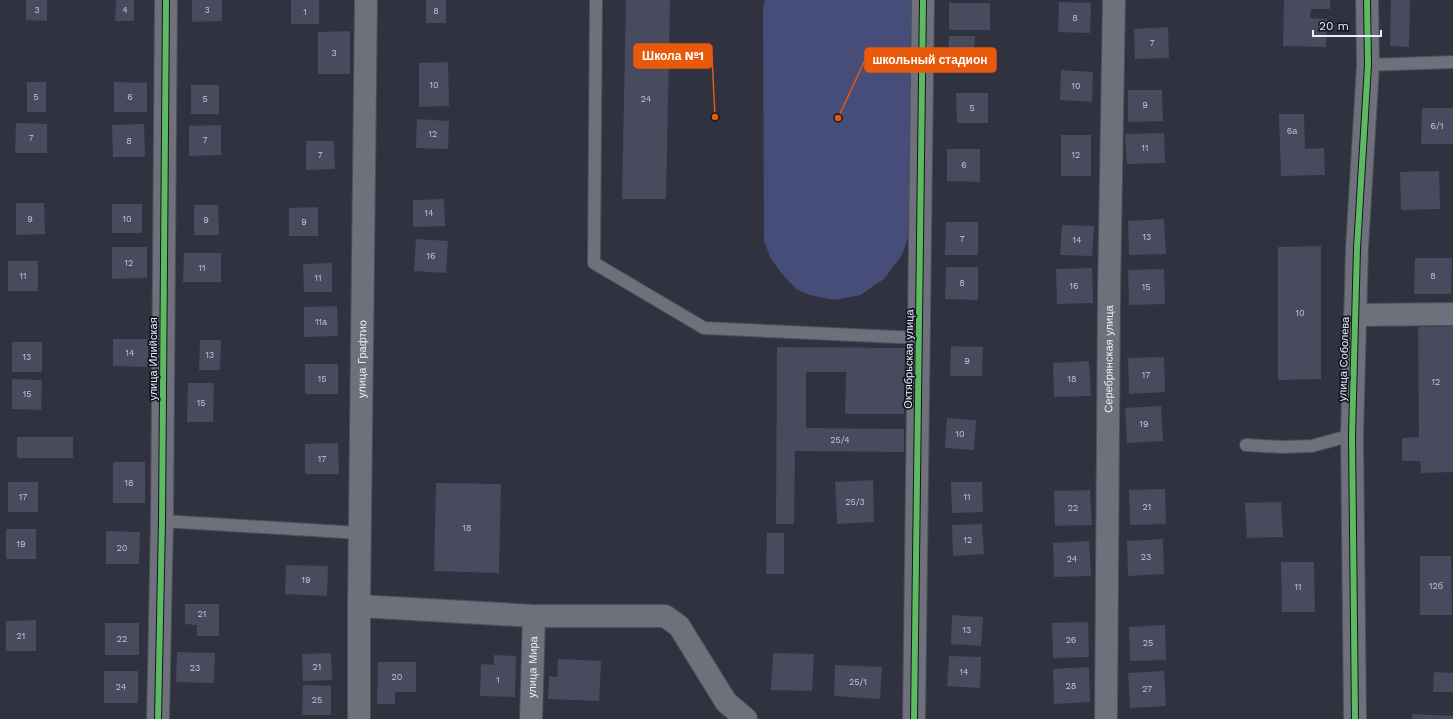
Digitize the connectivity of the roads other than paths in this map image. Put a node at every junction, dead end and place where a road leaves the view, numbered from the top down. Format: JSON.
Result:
{"nodes":[{"id":1,"x":166,"y":0,"type":"edge"},
{"id":2,"x":366,"y":0,"type":"edge"},
{"id":3,"x":596,"y":0,"type":"edge"},
{"id":4,"x":923,"y":0,"type":"edge"},
{"id":5,"x":1114,"y":0,"type":"edge"},
{"id":6,"x":1367,"y":0,"type":"edge"},
{"id":7,"x":1453,"y":62,"type":"edge"},
{"id":8,"x":1368,"y":65,"type":"junction"},
{"id":9,"x":1453,"y":314,"type":"edge"},
{"id":10,"x":1355,"y":315,"type":"junction"},
{"id":11,"x":919,"y":338,"type":"junction"},
{"id":12,"x":1352,"y":435,"type":"junction"},
{"id":13,"x":1246,"y":445,"type":"dead end"},
{"id":14,"x":162,"y":521,"type":"junction"},
{"id":15,"x":360,"y":533,"type":"junction"},
{"id":16,"x":359,"y":606,"type":"junction"},
{"id":17,"x":534,"y":616,"type":"junction"},
{"id":18,"x":158,"y":719,"type":"edge"},
{"id":19,"x":359,"y":719,"type":"edge"},
{"id":20,"x":531,"y":719,"type":"edge"},
{"id":21,"x":746,"y":719,"type":"edge"},
{"id":22,"x":914,"y":719,"type":"edge"},
{"id":23,"x":1106,"y":719,"type":"edge"},
{"id":24,"x":1355,"y":719,"type":"edge"}],
"edges":[{"from":1,"to":14,"type":"street","name":"улица Илийская"},
{"from":2,"to":15,"type":"street","name":"улица Графтио"},
{"from":3,"to":11,"type":"lane"},
{"from":4,"to":11,"type":"street","name":"Октябрьская улица"},
{"from":5,"to":23,"type":"street","name":"Серебрянская улица"},
{"from":6,"to":8,"type":"street","name":"улица Соболева"},
{"from":7,"to":8,"type":"lane"},
{"from":8,"to":10,"type":"street","name":"улица Соболева"},
{"from":9,"to":10,"type":"street"},
{"from":10,"to":12,"type":"street","name":"улица Соболева"},
{"from":11,"to":22,"type":"street","name":"Октябрьская улица"},
{"from":12,"to":13,"type":"lane"},
{"from":12,"to":24,"type":"street","name":"улица Соболева"},
{"from":14,"to":15,"type":"lane"},
{"from":14,"to":18,"type":"street","name":"улица Илийская"},
{"from":15,"to":16,"type":"street","name":"улица Графтио"},
{"from":16,"to":17,"type":"street"},
{"from":16,"to":19,"type":"street","name":"улица Графтио"},
{"from":17,"to":20,"type":"street","name":"улица Мира"},
{"from":17,"to":21,"type":"street"}]}
